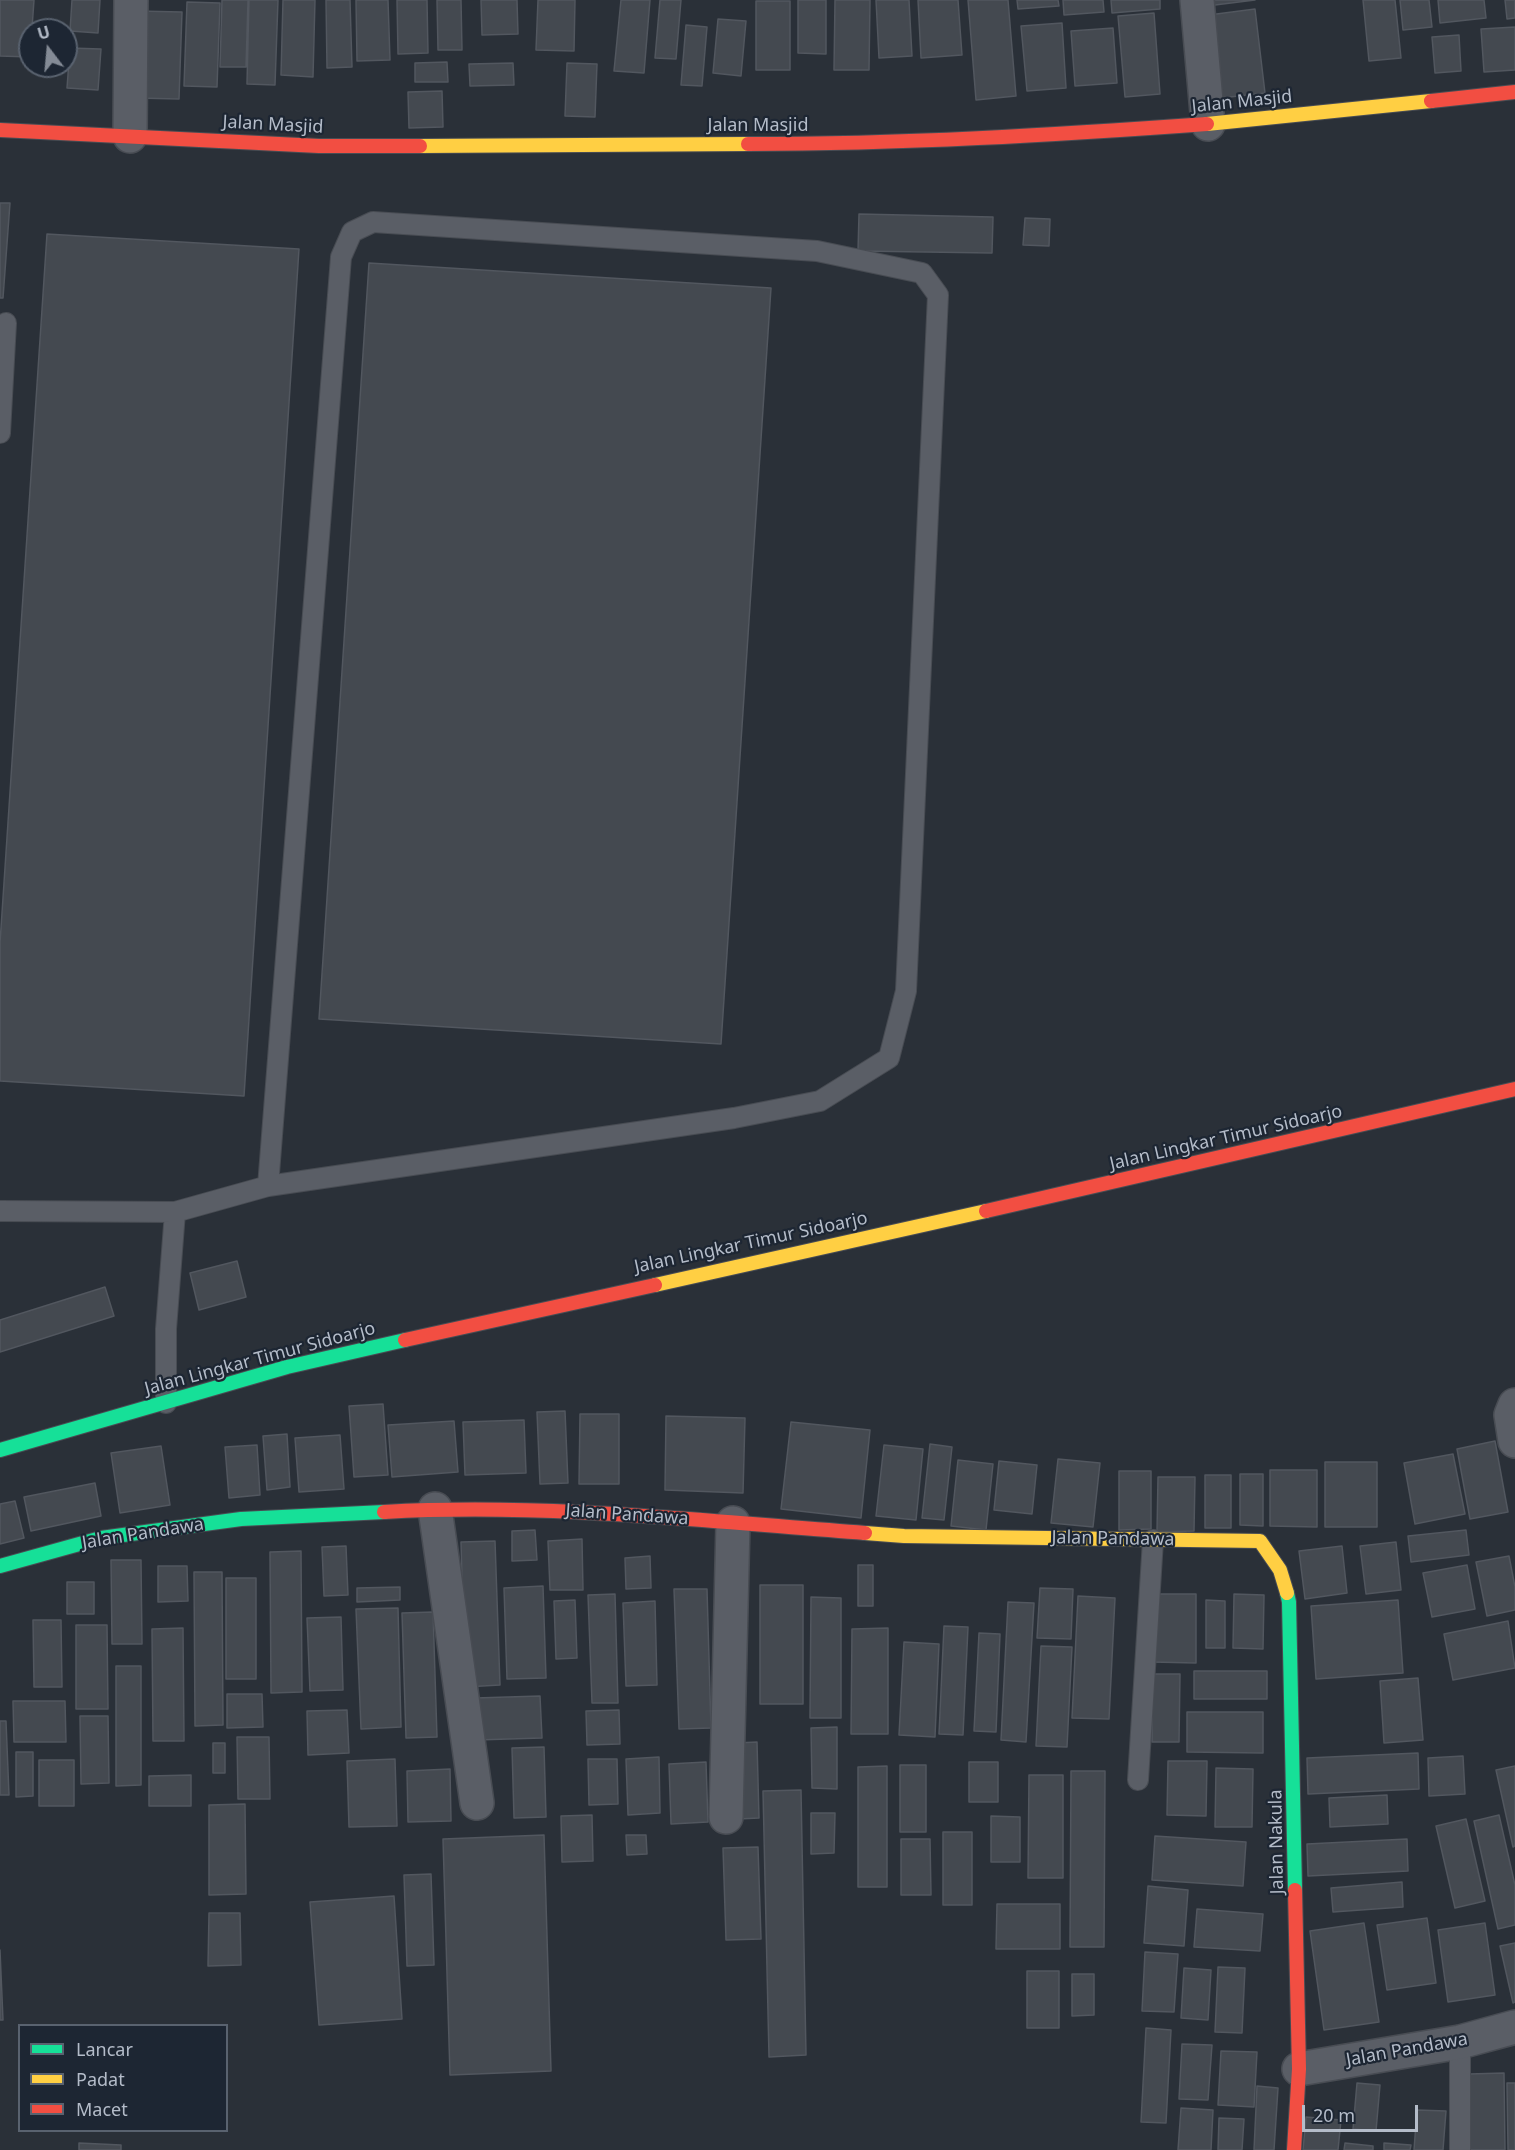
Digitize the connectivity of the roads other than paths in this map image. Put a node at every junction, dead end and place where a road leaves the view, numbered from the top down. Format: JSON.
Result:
{"nodes":[{"id":1,"x":131,"y":0,"type":"edge"},
{"id":2,"x":1197,"y":0,"type":"edge"},
{"id":3,"x":1515,"y":92,"type":"edge"},
{"id":4,"x":1208,"y":124,"type":"junction"},
{"id":5,"x":0,"y":130,"type":"edge"},
{"id":6,"x":130,"y":136,"type":"junction"},
{"id":7,"x":6,"y":323,"type":"dead end"},
{"id":8,"x":0,"y":432,"type":"edge"},
{"id":9,"x":1515,"y":1089,"type":"edge"},
{"id":10,"x":267,"y":1186,"type":"junction"},
{"id":11,"x":0,"y":1211,"type":"edge"},
{"id":12,"x":175,"y":1212,"type":"junction"},
{"id":13,"x":166,"y":1404,"type":"junction"},
{"id":14,"x":1515,"y":1405,"type":"edge"},
{"id":15,"x":1515,"y":1441,"type":"edge"},
{"id":16,"x":0,"y":1450,"type":"edge"},
{"id":17,"x":435,"y":1509,"type":"junction"},
{"id":18,"x":733,"y":1523,"type":"junction"},
{"id":19,"x":1153,"y":1540,"type":"junction"},
{"id":20,"x":1260,"y":1541,"type":"joint"},
{"id":21,"x":0,"y":1566,"type":"edge"},
{"id":22,"x":1138,"y":1780,"type":"dead end"},
{"id":23,"x":477,"y":1803,"type":"dead end"},
{"id":24,"x":726,"y":1817,"type":"dead end"},
{"id":25,"x":1515,"y":2027,"type":"edge"},
{"id":26,"x":1460,"y":2042,"type":"junction"},
{"id":27,"x":1299,"y":2069,"type":"junction"},
{"id":28,"x":1294,"y":2150,"type":"edge"},
{"id":29,"x":1460,"y":2150,"type":"edge"}],
"edges":[{"from":1,"to":6,"type":"street"},
{"from":2,"to":4,"type":"street"},
{"from":3,"to":4,"type":"street","name":"Jalan Masjid"},
{"from":4,"to":6,"type":"street","name":"Jalan Masjid"},
{"from":5,"to":6,"type":"street","name":"Jalan Masjid"},
{"from":7,"to":8,"type":"lane"},
{"from":9,"to":13,"type":"street","name":"Jalan Lingkar Timur Sidoarjo"},
{"from":10,"to":10,"type":"lane"},
{"from":10,"to":12,"type":"lane"},
{"from":11,"to":12,"type":"lane"},
{"from":12,"to":13,"type":"lane"},
{"from":13,"to":16,"type":"street","name":"Jalan Lingkar Timur Sidoarjo"},
{"from":14,"to":15,"type":"street"},
{"from":17,"to":18,"type":"street","name":"Jalan Pandawa"},
{"from":17,"to":21,"type":"street","name":"Jalan Pandawa"},
{"from":17,"to":23,"type":"street"},
{"from":18,"to":19,"type":"street","name":"Jalan Pandawa"},
{"from":18,"to":24,"type":"street"},
{"from":19,"to":20,"type":"street","name":"Jalan Pandawa"},
{"from":19,"to":22,"type":"lane"},
{"from":20,"to":27,"type":"street","name":"Jalan Nakula"},
{"from":25,"to":26,"type":"street","name":"Jalan Pandawa"},
{"from":26,"to":27,"type":"street","name":"Jalan Pandawa"},
{"from":26,"to":29,"type":"lane"},
{"from":27,"to":28,"type":"street","name":"Jalan Nakula"}]}
